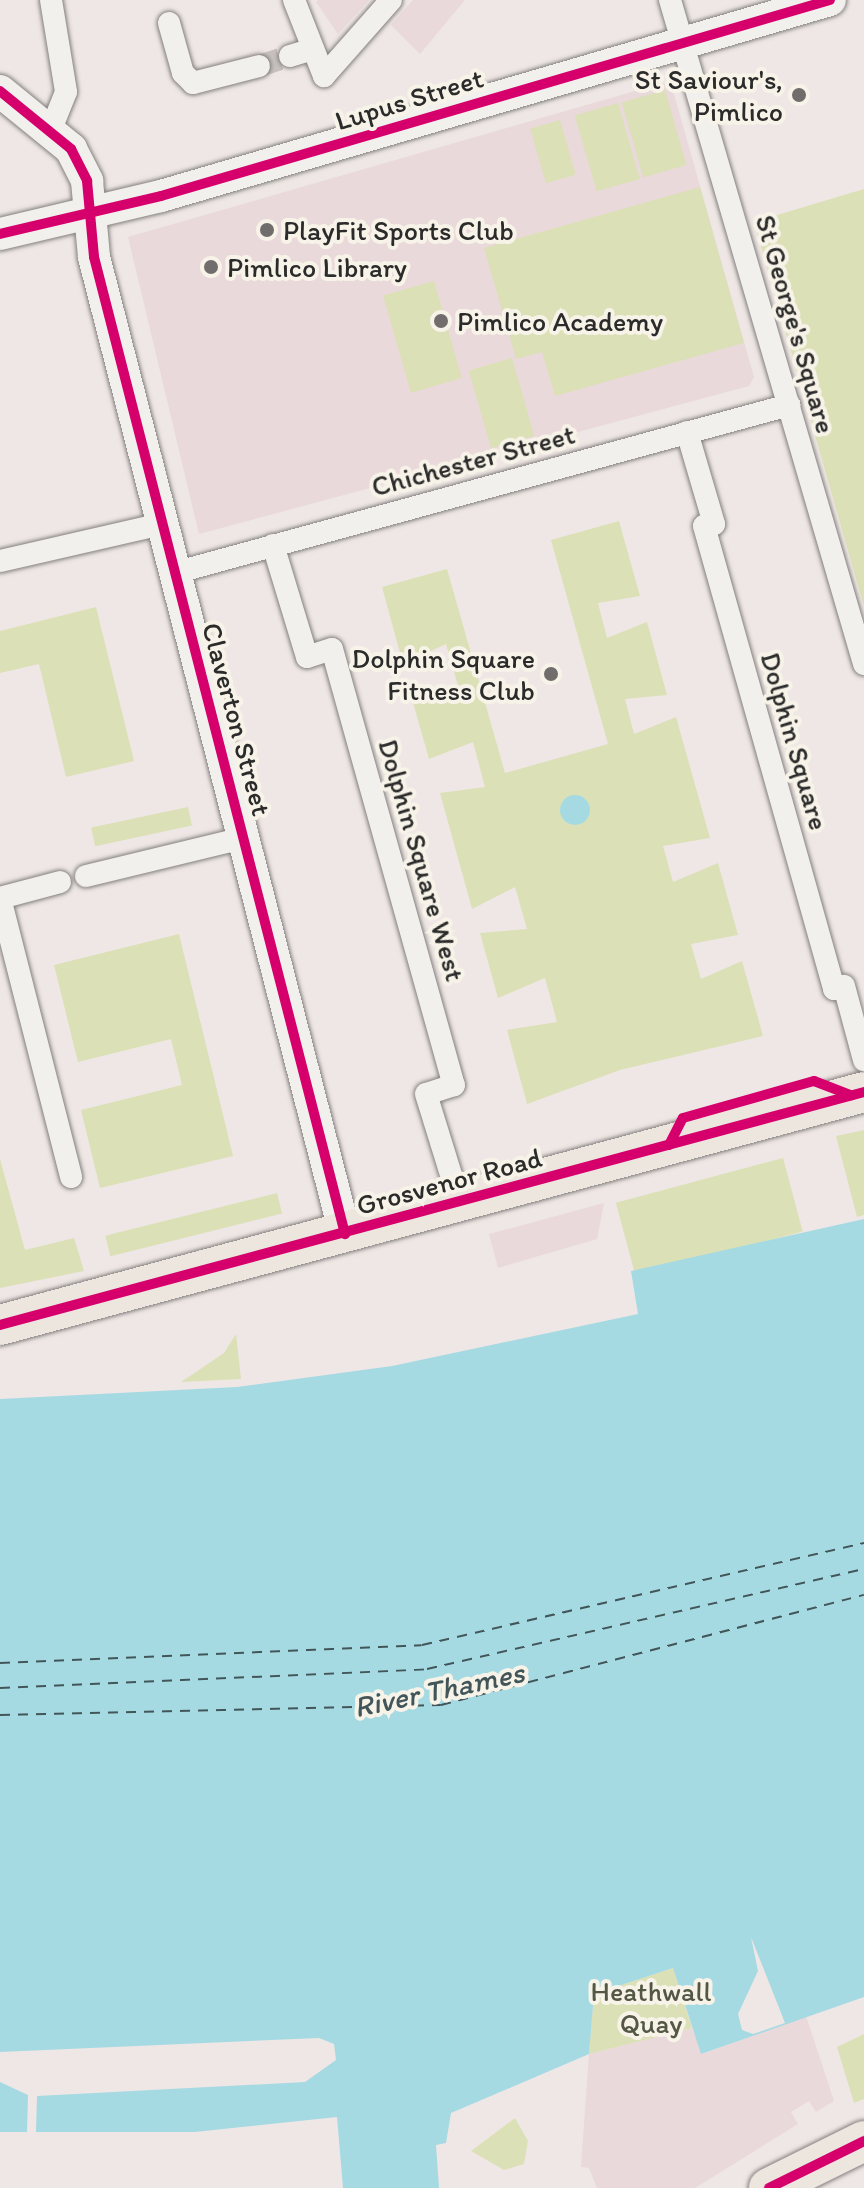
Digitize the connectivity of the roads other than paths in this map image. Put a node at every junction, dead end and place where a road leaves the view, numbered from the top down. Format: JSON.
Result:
{"nodes":[{"id":1,"x":51,"y":0,"type":"edge"},
{"id":2,"x":294,"y":0,"type":"edge"},
{"id":3,"x":391,"y":0,"type":"edge"},
{"id":4,"x":670,"y":0,"type":"edge"},
{"id":5,"x":830,"y":0,"type":"edge"},
{"id":6,"x":169,"y":23,"type":"dead end"},
{"id":7,"x":682,"y":43,"type":"junction"},
{"id":8,"x":313,"y":49,"type":"junction"},
{"id":9,"x":290,"y":56,"type":"tunnel mouth"},
{"id":10,"x":259,"y":66,"type":"tunnel mouth"},
{"id":11,"x":0,"y":91,"type":"edge"},
{"id":12,"x":51,"y":129,"type":"junction"},
{"id":13,"x":88,"y":216,"type":"junction"},
{"id":14,"x":0,"y":234,"type":"edge"},
{"id":15,"x":789,"y":405,"type":"junction"},
{"id":16,"x":687,"y":432,"type":"junction"},
{"id":17,"x":162,"y":524,"type":"junction"},
{"id":18,"x":273,"y":545,"type":"junction"},
{"id":19,"x":0,"y":561,"type":"edge"},
{"id":20,"x":174,"y":573,"type":"junction"},
{"id":21,"x":864,"y":664,"type":"edge"},
{"id":22,"x":243,"y":838,"type":"junction"},
{"id":23,"x":86,"y":876,"type":"dead end"},
{"id":24,"x":60,"y":882,"type":"dead end"},
{"id":25,"x":0,"y":898,"type":"edge"},
{"id":26,"x":864,"y":1060,"type":"edge"},
{"id":27,"x":864,"y":1092,"type":"edge"},
{"id":28,"x":71,"y":1177,"type":"dead end"},
{"id":29,"x":460,"y":1204,"type":"junction"},
{"id":30,"x":345,"y":1234,"type":"junction"},
{"id":31,"x":0,"y":1325,"type":"edge"},
{"id":32,"x":864,"y":2141,"type":"edge"},
{"id":33,"x":769,"y":2188,"type":"edge"}],
"edges":[{"from":1,"to":12,"type":"street"},
{"from":2,"to":8,"type":"street"},
{"from":3,"to":8,"type":"street"},
{"from":4,"to":7,"type":"street","name":"St George's Square"},
{"from":5,"to":7,"type":"street","name":"Lupus Street"},
{"from":6,"to":10,"type":"street"},
{"from":7,"to":13,"type":"street","name":"Lupus Street"},
{"from":7,"to":15,"type":"street","name":"St George's Square"},
{"from":8,"to":9,"type":"street"},
{"from":11,"to":12,"type":"street","name":"Claverton Street"},
{"from":12,"to":13,"type":"street","name":"Claverton Street"},
{"from":13,"to":14,"type":"street","name":"Lupus Street"},
{"from":13,"to":17,"type":"street","name":"Claverton Street"},
{"from":15,"to":16,"type":"street","name":"Chichester Street"},
{"from":15,"to":21,"type":"street","name":"St George's Square"},
{"from":16,"to":18,"type":"street","name":"Chichester Street"},
{"from":16,"to":26,"type":"street","name":"Dolphin Square"},
{"from":17,"to":19,"type":"street"},
{"from":17,"to":20,"type":"street","name":"Claverton Street"},
{"from":18,"to":20,"type":"street","name":"Chichester Street"},
{"from":18,"to":29,"type":"street","name":"Dolphin Square West"},
{"from":20,"to":22,"type":"street","name":"Claverton Street"},
{"from":22,"to":23,"type":"street"},
{"from":22,"to":30,"type":"street","name":"Claverton Street"},
{"from":24,"to":25,"type":"street"},
{"from":25,"to":28,"type":"street"},
{"from":27,"to":29,"type":"highway","name":"Grosvenor Road"},
{"from":29,"to":30,"type":"highway","name":"Grosvenor Road"},
{"from":30,"to":31,"type":"highway","name":"Grosvenor Road"},
{"from":32,"to":33,"type":"highway"}]}
